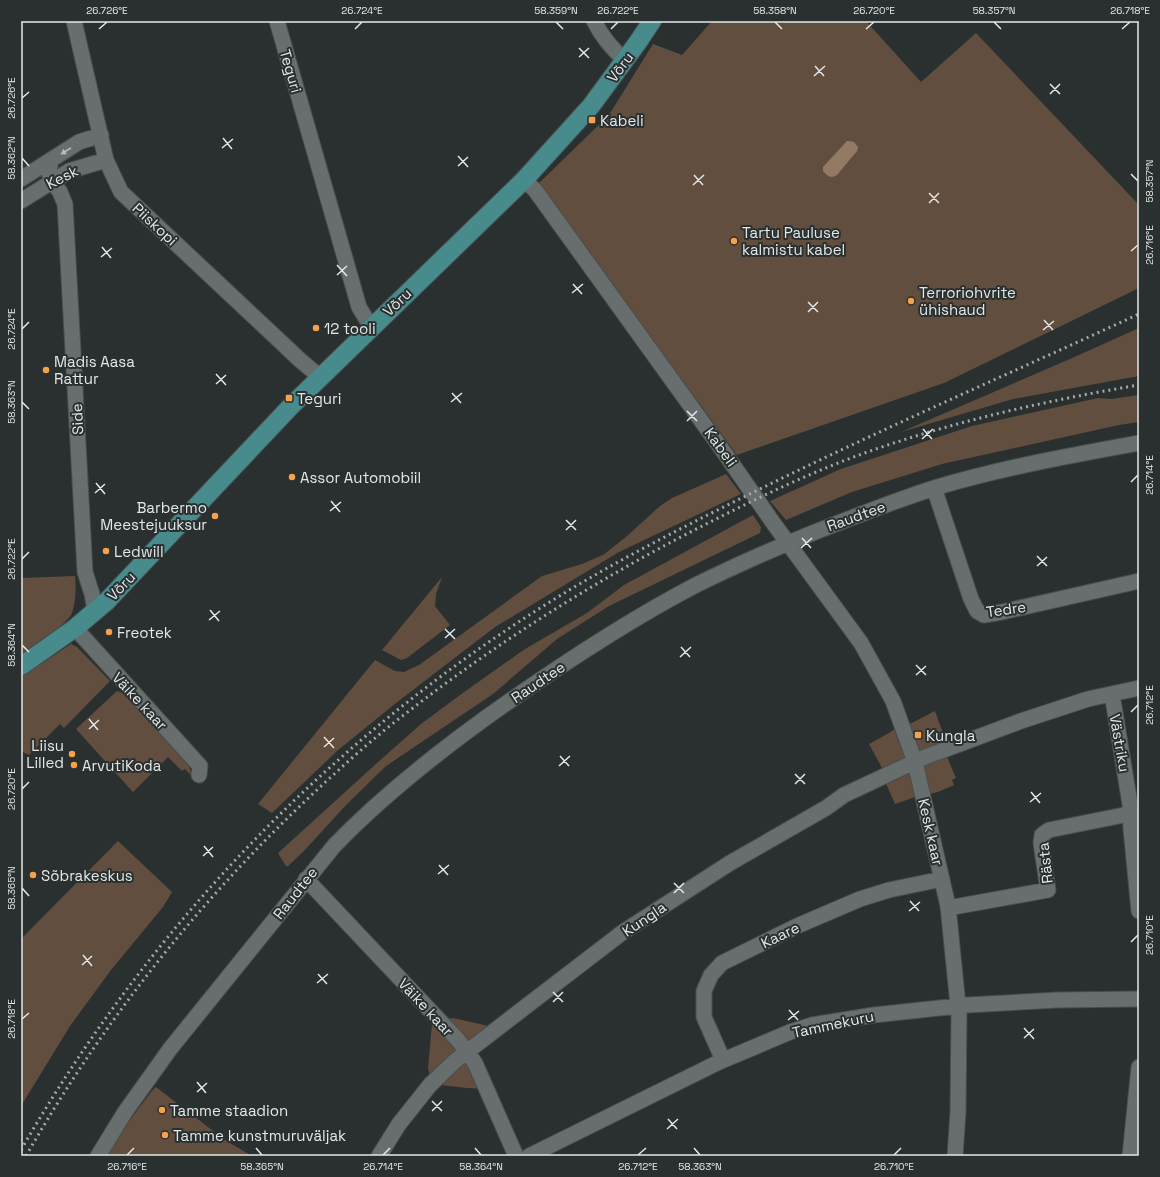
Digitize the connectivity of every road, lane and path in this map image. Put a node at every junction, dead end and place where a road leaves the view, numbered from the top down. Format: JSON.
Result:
{"nodes":[{"id":1,"x":74,"y":21,"type":"edge"},
{"id":2,"x":277,"y":21,"type":"edge"},
{"id":3,"x":594,"y":21,"type":"edge"},
{"id":4,"x":652,"y":21,"type":"edge"},
{"id":5,"x":625,"y":60,"type":"junction"},
{"id":6,"x":101,"y":135,"type":"junction"},
{"id":7,"x":51,"y":160,"type":"junction"},
{"id":8,"x":106,"y":160,"type":"junction"},
{"id":9,"x":21,"y":179,"type":"edge"},
{"id":10,"x":524,"y":180,"type":"junction"},
{"id":11,"x":52,"y":181,"type":"junction"},
{"id":12,"x":21,"y":200,"type":"edge"},
{"id":13,"x":371,"y":327,"type":"junction"},
{"id":14,"x":320,"y":377,"type":"junction"},
{"id":15,"x":1139,"y":443,"type":"edge"},
{"id":16,"x":934,"y":488,"type":"junction"},
{"id":17,"x":788,"y":543,"type":"junction"},
{"id":18,"x":1139,"y":581,"type":"edge"},
{"id":19,"x":95,"y":611,"type":"junction"},
{"id":20,"x":74,"y":628,"type":"junction"},
{"id":21,"x":21,"y":666,"type":"edge"},
{"id":22,"x":1139,"y":688,"type":"edge"},
{"id":23,"x":1112,"y":694,"type":"junction"},
{"id":24,"x":915,"y":762,"type":"junction"},
{"id":25,"x":199,"y":775,"type":"dead end"},
{"id":26,"x":1135,"y":814,"type":"edge"},
{"id":27,"x":306,"y":879,"type":"junction"},
{"id":28,"x":942,"y":879,"type":"junction"},
{"id":29,"x":948,"y":908,"type":"junction"},
{"id":30,"x":1139,"y":911,"type":"edge"},
{"id":31,"x":1139,"y":999,"type":"edge"},
{"id":32,"x":958,"y":1006,"type":"junction"},
{"id":33,"x":467,"y":1052,"type":"junction"},
{"id":34,"x":724,"y":1060,"type":"junction"},
{"id":35,"x":1139,"y":1067,"type":"edge"},
{"id":36,"x":98,"y":1156,"type":"edge"},
{"id":37,"x":379,"y":1156,"type":"edge"},
{"id":38,"x":516,"y":1156,"type":"edge"},
{"id":39,"x":529,"y":1156,"type":"edge"},
{"id":40,"x":955,"y":1156,"type":"edge"},
{"id":41,"x":1130,"y":1156,"type":"edge"}],
"edges":[{"from":1,"to":6,"type":"street","name":"Piiskopi"},
{"from":2,"to":13,"type":"street","name":"Teguri"},
{"from":3,"to":5,"type":"street"},
{"from":4,"to":5,"type":"main road","name":"Võru"},
{"from":5,"to":10,"type":"main road","name":"Võru"},
{"from":6,"to":7,"type":"street","name":"Kesk","one_way":true},
{"from":6,"to":8,"type":"street","name":"Piiskopi"},
{"from":7,"to":9,"type":"street","name":"Kesk"},
{"from":7,"to":11,"type":"street"},
{"from":8,"to":11,"type":"street","name":"Kesk"},
{"from":8,"to":14,"type":"street","name":"Piiskopi"},
{"from":10,"to":13,"type":"main road","name":"Võru"},
{"from":10,"to":17,"type":"street","name":"Kabeli"},
{"from":11,"to":12,"type":"street","name":"Kesk"},
{"from":11,"to":19,"type":"street","name":"Side"},
{"from":13,"to":14,"type":"main road","name":"Võru"},
{"from":14,"to":19,"type":"main road","name":"Võru"},
{"from":15,"to":16,"type":"street","name":"Raudtee"},
{"from":16,"to":17,"type":"street","name":"Raudtee"},
{"from":16,"to":18,"type":"street","name":"Tedre"},
{"from":17,"to":24,"type":"street","name":"Kesk kaar"},
{"from":17,"to":27,"type":"street","name":"Raudtee"},
{"from":19,"to":20,"type":"main road","name":"Võru"},
{"from":20,"to":21,"type":"main road","name":"Võru"},
{"from":20,"to":25,"type":"street","name":"Väike kaar"},
{"from":22,"to":23,"type":"street","name":"Kungla"},
{"from":23,"to":24,"type":"street","name":"Kungla"},
{"from":23,"to":26,"type":"street","name":"Västriku"},
{"from":24,"to":28,"type":"street","name":"Kesk kaar"},
{"from":24,"to":33,"type":"street","name":"Kungla"},
{"from":26,"to":29,"type":"street","name":"Rästa"},
{"from":26,"to":30,"type":"street","name":"Västriku"},
{"from":27,"to":33,"type":"street","name":"Väike kaar"},
{"from":27,"to":36,"type":"street","name":"Raudtee"},
{"from":28,"to":29,"type":"street","name":"Kesk kaar"},
{"from":28,"to":34,"type":"street","name":"Kaare"},
{"from":29,"to":32,"type":"street","name":"Kesk kaar"},
{"from":31,"to":32,"type":"street","name":"Tammekuru"},
{"from":32,"to":34,"type":"street","name":"Tammekuru"},
{"from":32,"to":40,"type":"street","name":"Kesk kaar"},
{"from":33,"to":37,"type":"street","name":"Kungla"},
{"from":33,"to":38,"type":"street","name":"Väike kaar"},
{"from":34,"to":39,"type":"street","name":"Tammekuru"},
{"from":35,"to":41,"type":"street"}]}
